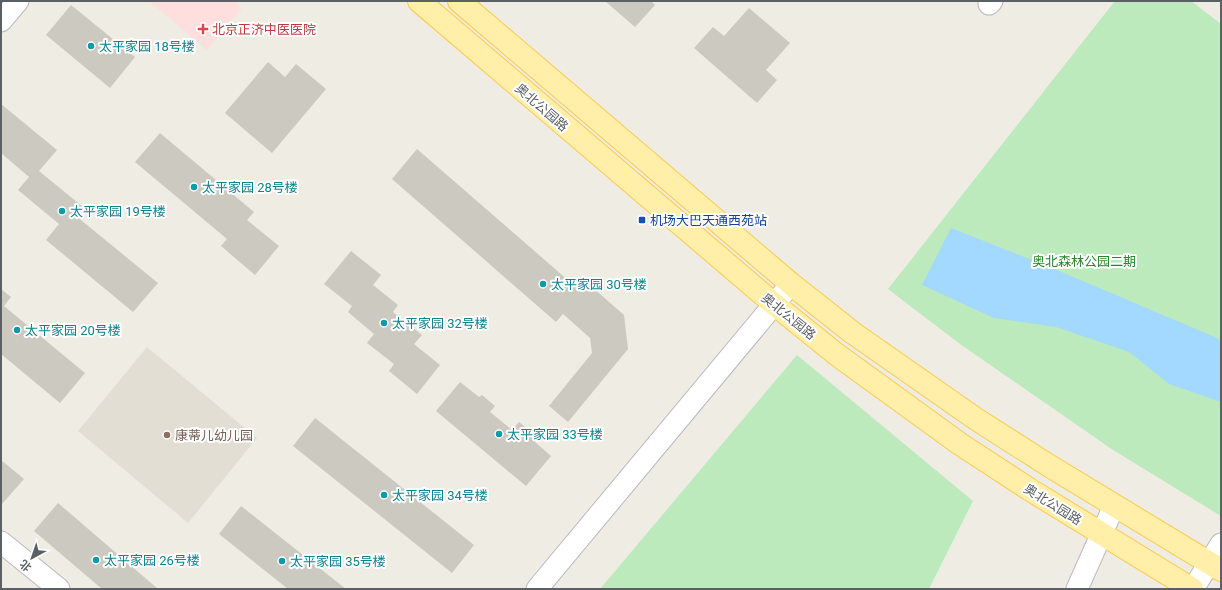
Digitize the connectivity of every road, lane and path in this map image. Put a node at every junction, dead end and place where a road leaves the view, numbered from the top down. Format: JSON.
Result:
{"nodes":[{"id":1,"x":18,"y":1,"type":"edge"},
{"id":2,"x":419,"y":1,"type":"edge"},
{"id":3,"x":459,"y":1,"type":"edge"},
{"id":4,"x":1,"y":21,"type":"edge"},
{"id":5,"x":791,"y":284,"type":"junction"},
{"id":6,"x":774,"y":304,"type":"junction"},
{"id":7,"x":1114,"y":506,"type":"junction"},
{"id":8,"x":1101,"y":534,"type":"junction"},
{"id":9,"x":1,"y":542,"type":"edge"},
{"id":10,"x":1221,"y":544,"type":"edge"},
{"id":11,"x":1215,"y":566,"type":"edge"},
{"id":12,"x":59,"y":589,"type":"edge"},
{"id":13,"x":537,"y":589,"type":"edge"},
{"id":14,"x":1077,"y":589,"type":"edge"},
{"id":15,"x":1193,"y":589,"type":"edge"}],
"edges":[{"from":1,"to":4,"type":"street"},
{"from":2,"to":6,"type":"main road","name":"奥北公园路"},
{"from":3,"to":5,"type":"main road","name":"奥北公园路"},
{"from":5,"to":6,"type":"street"},
{"from":5,"to":7,"type":"main road","name":"奥北公园路"},
{"from":6,"to":8,"type":"main road","name":"奥北公园路"},
{"from":6,"to":13,"type":"street"},
{"from":7,"to":8,"type":"street"},
{"from":7,"to":11,"type":"main road","name":"奥北公园路"},
{"from":8,"to":14,"type":"street"},
{"from":8,"to":15,"type":"main road","name":"奥北公园路"},
{"from":9,"to":12,"type":"street"},
{"from":10,"to":11,"type":"street"},
{"from":11,"to":15,"type":"street"}]}
